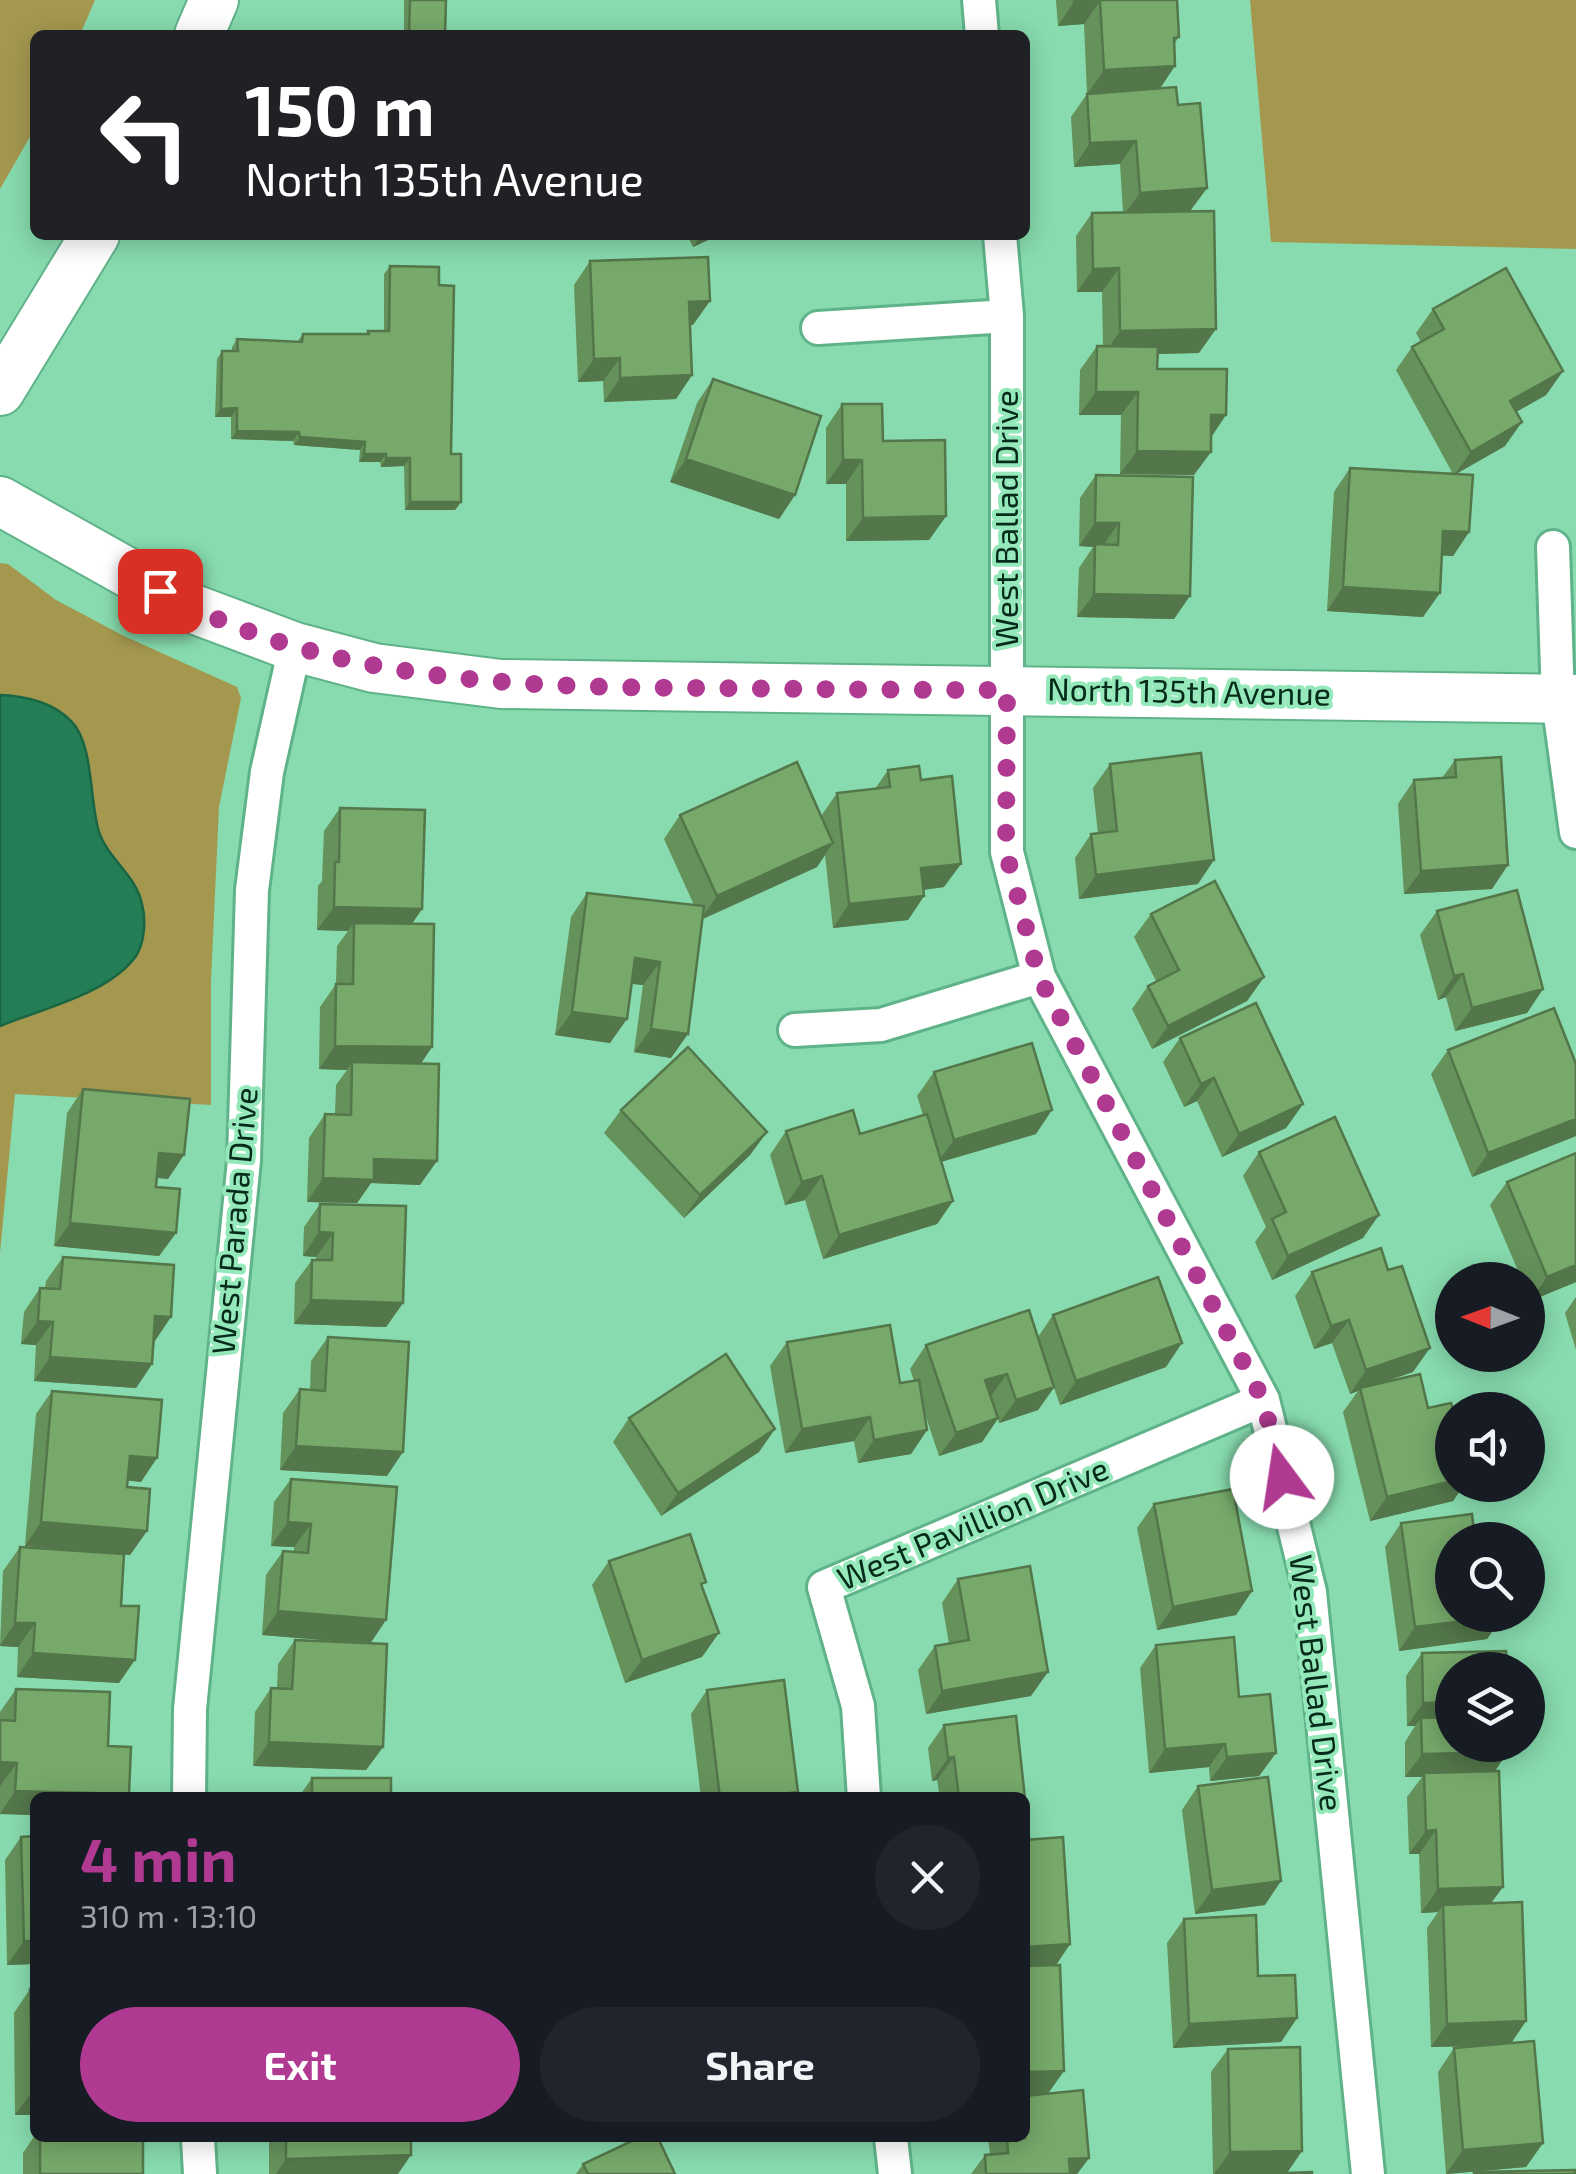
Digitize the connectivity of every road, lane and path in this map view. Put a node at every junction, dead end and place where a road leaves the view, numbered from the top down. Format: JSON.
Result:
{"nodes":[{"id":1,"x":214,"y":0,"type":"edge"},
{"id":2,"x":979,"y":0,"type":"edge"},
{"id":3,"x":200,"y":30,"type":"edge"},
{"id":4,"x":982,"y":30,"type":"edge"},
{"id":5,"x":92,"y":240,"type":"edge"},
{"id":6,"x":1000,"y":240,"type":"edge"},
{"id":7,"x":1007,"y":316,"type":"junction"},
{"id":8,"x":818,"y":328,"type":"dead end"},
{"id":9,"x":0,"y":391,"type":"edge"},
{"id":10,"x":0,"y":501,"type":"edge"},
{"id":11,"x":1553,"y":547,"type":"dead end"},
{"id":12,"x":295,"y":647,"type":"junction"},
{"id":13,"x":1007,"y":690,"type":"junction"},
{"id":14,"x":1567,"y":700,"type":"edge"},
{"id":15,"x":1576,"y":832,"type":"edge"},
{"id":16,"x":1039,"y":977,"type":"junction"},
{"id":17,"x":795,"y":1030,"type":"dead end"},
{"id":18,"x":1263,"y":1400,"type":"junction"},
{"id":19,"x":189,"y":1792,"type":"edge"},
{"id":20,"x":864,"y":1792,"type":"edge"},
{"id":21,"x":198,"y":2142,"type":"edge"},
{"id":22,"x":891,"y":2142,"type":"edge"},
{"id":23,"x":200,"y":2174,"type":"edge"},
{"id":24,"x":894,"y":2174,"type":"edge"},
{"id":25,"x":1368,"y":2174,"type":"edge"}],
"edges":[{"from":1,"to":3,"type":"street"},
{"from":2,"to":4,"type":"street"},
{"from":5,"to":9,"type":"street"},
{"from":6,"to":7,"type":"street","name":"West Ballad Drive"},
{"from":7,"to":8,"type":"street"},
{"from":7,"to":13,"type":"street","name":"West Ballad Drive"},
{"from":10,"to":12,"type":"street","name":"North 135th Avenue"},
{"from":11,"to":14,"type":"street"},
{"from":12,"to":13,"type":"street","name":"North 135th Avenue"},
{"from":12,"to":19,"type":"street","name":"West Parada Drive"},
{"from":13,"to":14,"type":"street","name":"North 135th Avenue"},
{"from":13,"to":16,"type":"street","name":"West Ballad Drive"},
{"from":14,"to":15,"type":"street"},
{"from":16,"to":17,"type":"street"},
{"from":16,"to":18,"type":"street","name":"West Ballad Drive"},
{"from":18,"to":20,"type":"street","name":"West Pavillion Drive"},
{"from":18,"to":25,"type":"street","name":"West Ballad Drive"},
{"from":21,"to":23,"type":"street"},
{"from":22,"to":24,"type":"street"}]}
